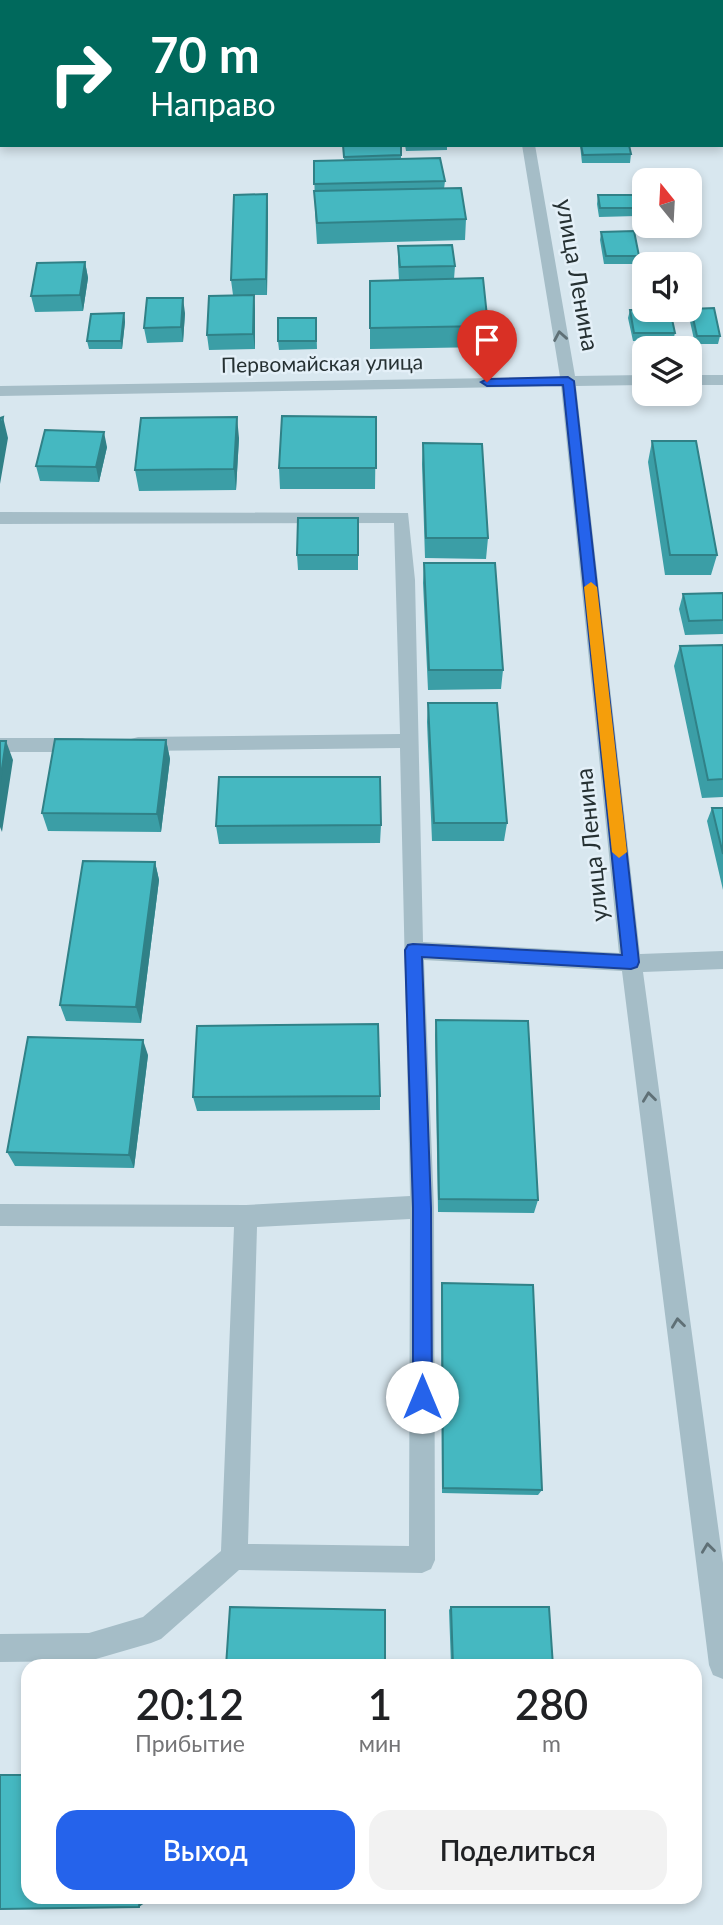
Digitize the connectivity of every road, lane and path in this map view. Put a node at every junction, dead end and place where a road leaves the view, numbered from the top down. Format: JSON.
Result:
{"nodes":[{"id":1,"x":528,"y":147,"type":"edge"},
{"id":2,"x":632,"y":380,"type":"edge"},
{"id":3,"x":702,"y":380,"type":"edge"},
{"id":4,"x":723,"y":380,"type":"edge"},
{"id":5,"x":568,"y":381,"type":"junction"},
{"id":6,"x":0,"y":391,"type":"edge"},
{"id":7,"x":0,"y":518,"type":"edge"},
{"id":8,"x":409,"y":741,"type":"junction"},
{"id":9,"x":96,"y":744,"type":"edge"},
{"id":10,"x":123,"y":744,"type":"edge"},
{"id":11,"x":0,"y":745,"type":"edge"},
{"id":12,"x":413,"y":950,"type":"junction"},
{"id":13,"x":723,"y":960,"type":"edge"},
{"id":14,"x":631,"y":962,"type":"junction"},
{"id":15,"x":422,"y":1208,"type":"junction"},
{"id":16,"x":0,"y":1215,"type":"edge"},
{"id":17,"x":246,"y":1216,"type":"junction"},
{"id":18,"x":234,"y":1558,"type":"junction"},
{"id":19,"x":0,"y":1648,"type":"edge"},
{"id":20,"x":723,"y":1665,"type":"edge"}],
"edges":[{"from":5,"to":1,"type":"street","name":"улица Ленина","one_way":true},
{"from":2,"to":5,"type":"street","name":"Первомайская улица"},
{"from":3,"to":4,"type":"street"},
{"from":5,"to":6,"type":"street","name":"Первомайская улица"},
{"from":5,"to":14,"type":"street","name":"улица Ленина"},
{"from":7,"to":8,"type":"street"},
{"from":8,"to":10,"type":"street"},
{"from":8,"to":12,"type":"street"},
{"from":9,"to":11,"type":"street"},
{"from":12,"to":14,"type":"street"},
{"from":12,"to":15,"type":"street"},
{"from":13,"to":14,"type":"street"},
{"from":20,"to":14,"type":"street","name":"улица Ленина","one_way":true},
{"from":15,"to":17,"type":"street"},
{"from":15,"to":18,"type":"street"},
{"from":16,"to":17,"type":"street"},
{"from":17,"to":18,"type":"street"},
{"from":18,"to":19,"type":"street"}]}
